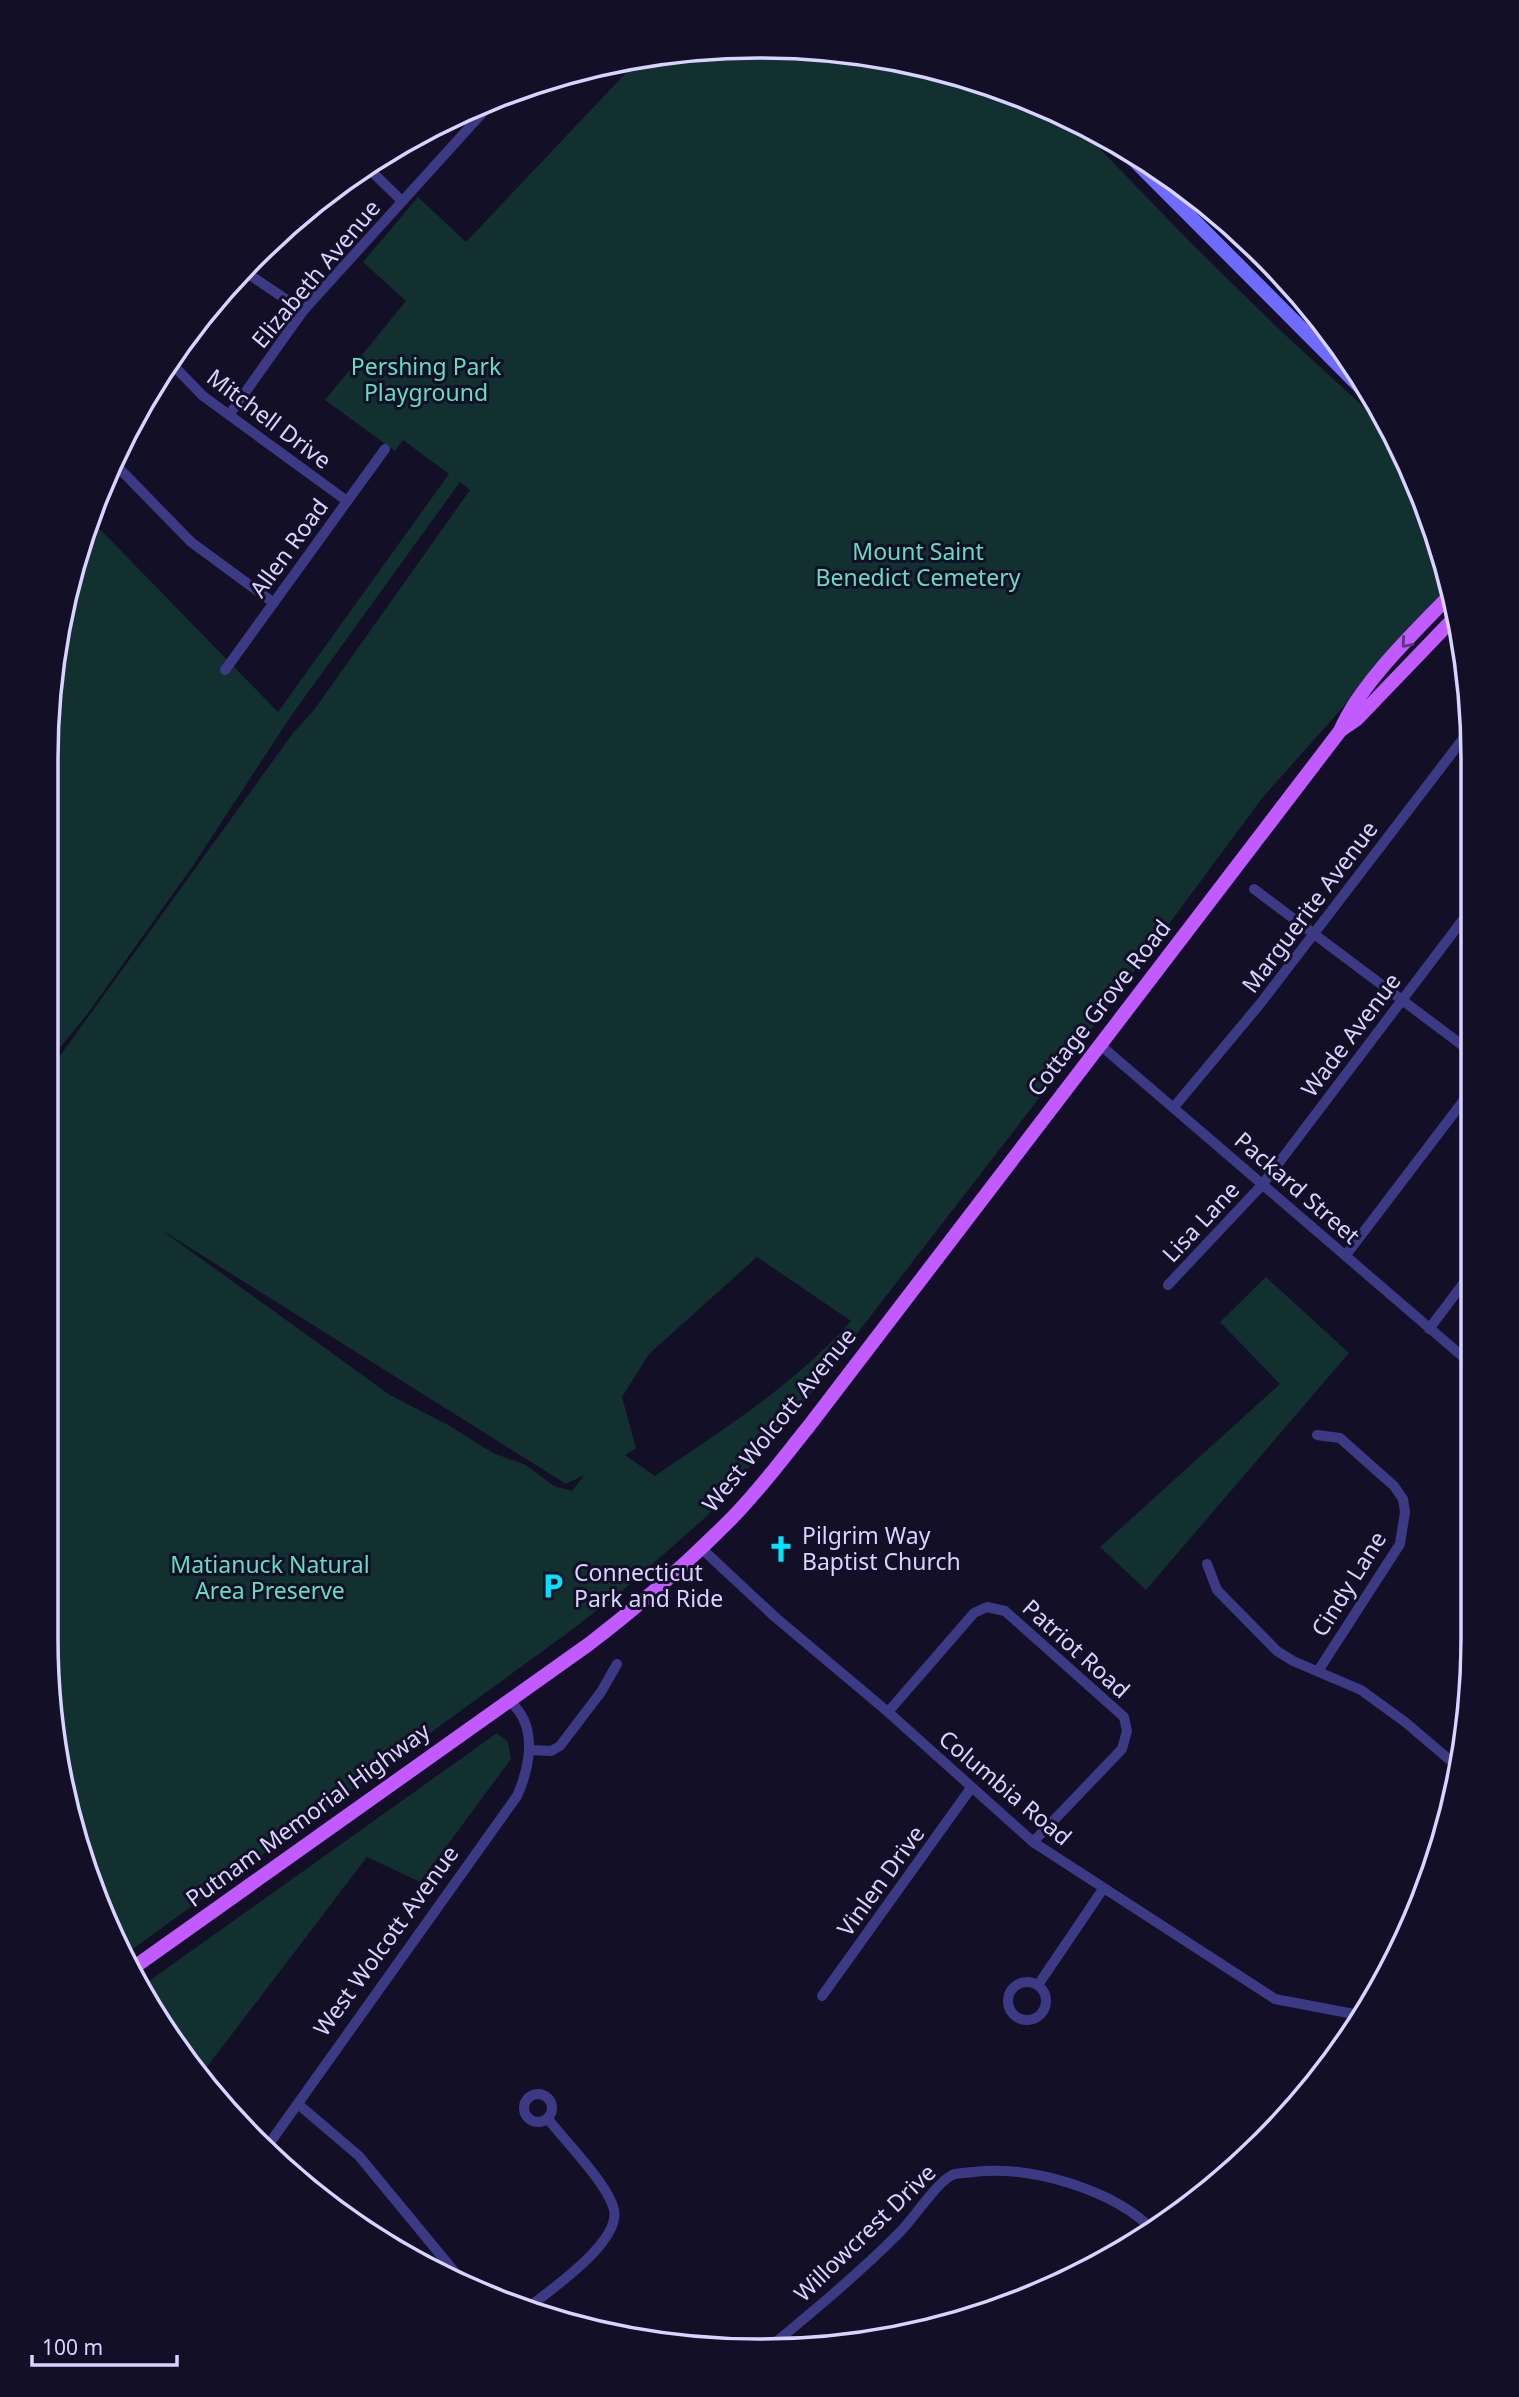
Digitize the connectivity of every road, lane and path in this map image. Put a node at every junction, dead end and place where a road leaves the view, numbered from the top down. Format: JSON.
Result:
{"nodes":[{"id":1,"x":479,"y":116,"type":"edge"},
{"id":2,"x":374,"y":174,"type":"edge"},
{"id":3,"x":1152,"y":178,"type":"edge"},
{"id":4,"x":401,"y":201,"type":"junction"},
{"id":5,"x":251,"y":276,"type":"edge"},
{"id":6,"x":303,"y":311,"type":"junction"},
{"id":7,"x":1341,"y":367,"type":"edge"},
{"id":8,"x":177,"y":369,"type":"edge"},
{"id":9,"x":229,"y":415,"type":"junction"},
{"id":10,"x":385,"y":449,"type":"dead end"},
{"id":11,"x":121,"y":470,"type":"edge"},
{"id":12,"x":346,"y":502,"type":"junction"},
{"id":13,"x":274,"y":603,"type":"junction"},
{"id":14,"x":1443,"y":603,"type":"edge"},
{"id":15,"x":1448,"y":624,"type":"edge"},
{"id":16,"x":225,"y":670,"type":"dead end"},
{"id":17,"x":1340,"y":731,"type":"junction"},
{"id":18,"x":1461,"y":742,"type":"edge"},
{"id":19,"x":1254,"y":889,"type":"dead end"},
{"id":20,"x":1461,"y":922,"type":"edge"},
{"id":21,"x":1314,"y":933,"type":"junction"},
{"id":22,"x":1402,"y":999,"type":"junction"},
{"id":23,"x":1461,"y":1043,"type":"edge"},
{"id":24,"x":1099,"y":1044,"type":"junction"},
{"id":25,"x":1461,"y":1105,"type":"edge"},
{"id":26,"x":1174,"y":1107,"type":"junction"},
{"id":27,"x":1262,"y":1185,"type":"junction"},
{"id":28,"x":1346,"y":1255,"type":"junction"},
{"id":29,"x":1168,"y":1284,"type":"dead end"},
{"id":30,"x":1461,"y":1287,"type":"edge"},
{"id":31,"x":894,"y":1313,"type":"joint"},
{"id":32,"x":1429,"y":1329,"type":"junction"},
{"id":33,"x":1461,"y":1355,"type":"edge"},
{"id":34,"x":1317,"y":1435,"type":"dead end"},
{"id":35,"x":701,"y":1548,"type":"junction"},
{"id":36,"x":1207,"y":1564,"type":"dead end"},
{"id":37,"x":617,"y":1664,"type":"dead end"},
{"id":38,"x":1318,"y":1671,"type":"junction"},
{"id":39,"x":509,"y":1700,"type":"junction"},
{"id":40,"x":888,"y":1712,"type":"junction"},
{"id":41,"x":529,"y":1750,"type":"junction"},
{"id":42,"x":1450,"y":1760,"type":"edge"},
{"id":43,"x":971,"y":1788,"type":"junction"},
{"id":44,"x":1033,"y":1842,"type":"junction"},
{"id":45,"x":1103,"y":1889,"type":"junction"},
{"id":46,"x":139,"y":1964,"type":"edge"},
{"id":47,"x":1038,"y":1985,"type":"junction"},
{"id":48,"x":822,"y":1996,"type":"dead end"},
{"id":49,"x":1351,"y":2014,"type":"edge"},
{"id":50,"x":298,"y":2104,"type":"junction"},
{"id":51,"x":548,"y":2119,"type":"dead end"},
{"id":52,"x":271,"y":2141,"type":"edge"},
{"id":53,"x":1146,"y":2223,"type":"edge"},
{"id":54,"x":451,"y":2268,"type":"edge"},
{"id":55,"x":535,"y":2302,"type":"edge"},
{"id":56,"x":780,"y":2339,"type":"edge"}],
"edges":[{"from":1,"to":4,"type":"street","name":"Elizabeth Avenue"},
{"from":2,"to":4,"type":"street"},
{"from":3,"to":7,"type":"main road"},
{"from":4,"to":6,"type":"street","name":"Elizabeth Avenue"},
{"from":5,"to":6,"type":"street"},
{"from":6,"to":9,"type":"street","name":"Elizabeth Avenue"},
{"from":8,"to":9,"type":"street","name":"Mitchell Drive"},
{"from":9,"to":12,"type":"street","name":"Mitchell Drive"},
{"from":10,"to":12,"type":"street","name":"Allen Road"},
{"from":11,"to":13,"type":"street"},
{"from":12,"to":13,"type":"street","name":"Allen Road"},
{"from":13,"to":16,"type":"street","name":"Allen Road"},
{"from":14,"to":17,"type":"main road","name":"Cottage Grove Road","one_way":true},
{"from":15,"to":17,"type":"main road","name":"Cottage Grove Road"},
{"from":17,"to":24,"type":"main road","name":"Cottage Grove Road"},
{"from":18,"to":21,"type":"street","name":"Marguerite Avenue"},
{"from":19,"to":21,"type":"street"},
{"from":20,"to":22,"type":"street","name":"Wade Avenue"},
{"from":21,"to":22,"type":"street"},
{"from":21,"to":26,"type":"street","name":"Marguerite Avenue"},
{"from":22,"to":23,"type":"street"},
{"from":22,"to":27,"type":"street","name":"Wade Avenue"},
{"from":24,"to":26,"type":"street","name":"Packard Street"},
{"from":24,"to":31,"type":"main road","name":"Cottage Grove Road"},
{"from":25,"to":28,"type":"street"},
{"from":26,"to":27,"type":"street","name":"Packard Street"},
{"from":27,"to":28,"type":"street","name":"Packard Street"},
{"from":27,"to":29,"type":"street","name":"Lisa Lane"},
{"from":28,"to":32,"type":"street","name":"Packard Street"},
{"from":30,"to":32,"type":"street"},
{"from":31,"to":35,"type":"main road","name":"West Wolcott Avenue"},
{"from":32,"to":33,"type":"street","name":"Packard Street"},
{"from":34,"to":38,"type":"street","name":"Cindy Lane"},
{"from":35,"to":39,"type":"main road","name":"West Wolcott Avenue"},
{"from":35,"to":40,"type":"street","name":"Columbia Road"},
{"from":36,"to":38,"type":"street"},
{"from":37,"to":41,"type":"street"},
{"from":38,"to":42,"type":"street"},
{"from":39,"to":41,"type":"street","name":"West Wolcott Avenue"},
{"from":39,"to":46,"type":"main road","name":"Putnam Memorial Highway"},
{"from":40,"to":43,"type":"street","name":"Columbia Road"},
{"from":40,"to":44,"type":"street","name":"Patriot Road"},
{"from":41,"to":50,"type":"street","name":"West Wolcott Avenue"},
{"from":43,"to":44,"type":"street","name":"Columbia Road"},
{"from":43,"to":48,"type":"street","name":"Vinlen Drive"},
{"from":44,"to":45,"type":"street","name":"Columbia Road"},
{"from":45,"to":47,"type":"street"},
{"from":45,"to":49,"type":"street","name":"Columbia Road"},
{"from":47,"to":47,"type":"street"},
{"from":50,"to":52,"type":"street","name":"West Wolcott Avenue"},
{"from":50,"to":54,"type":"street"},
{"from":51,"to":55,"type":"street"},
{"from":53,"to":56,"type":"street","name":"Willowcrest Drive"}]}
